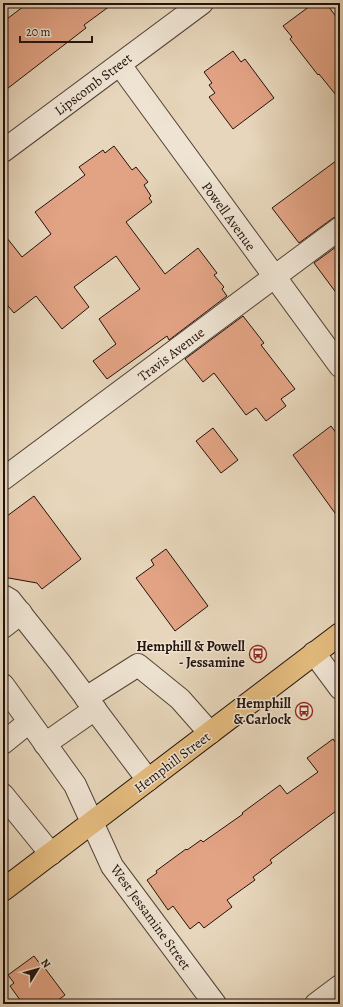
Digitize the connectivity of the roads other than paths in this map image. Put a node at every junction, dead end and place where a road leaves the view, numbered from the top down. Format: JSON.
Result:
{"nodes":[{"id":1,"x":202,"y":3,"type":"edge"},
{"id":2,"x":120,"y":65,"type":"junction"},
{"id":3,"x":3,"y":151,"type":"edge"},
{"id":4,"x":340,"y":228,"type":"edge"},
{"id":5,"x":274,"y":277,"type":"junction"},
{"id":6,"x":340,"y":366,"type":"edge"},
{"id":7,"x":3,"y":479,"type":"edge"},
{"id":8,"x":3,"y":596,"type":"edge"},
{"id":9,"x":21,"y":613,"type":"junction"},
{"id":10,"x":3,"y":627,"type":"edge"},
{"id":11,"x":340,"y":634,"type":"edge"},
{"id":12,"x":314,"y":653,"type":"junction"},
{"id":13,"x":3,"y":685,"type":"edge"},
{"id":14,"x":340,"y":688,"type":"edge"},
{"id":15,"x":91,"y":704,"type":"junction"},
{"id":16,"x":29,"y":722,"type":"junction"},
{"id":17,"x":210,"y":733,"type":"junction"},
{"id":18,"x":3,"y":743,"type":"edge"},
{"id":19,"x":45,"y":744,"type":"junction"},
{"id":20,"x":148,"y":780,"type":"junction"},
{"id":21,"x":3,"y":795,"type":"edge"},
{"id":22,"x":92,"y":823,"type":"junction"},
{"id":23,"x":51,"y":854,"type":"junction"},
{"id":24,"x":3,"y":890,"type":"edge"},
{"id":25,"x":340,"y":986,"type":"edge"},
{"id":26,"x":215,"y":1004,"type":"edge"},
{"id":27,"x":316,"y":1004,"type":"edge"}],
"edges":[{"from":1,"to":2,"type":"street","name":"Lipscomb Street"},
{"from":2,"to":3,"type":"street","name":"Lipscomb Street"},
{"from":2,"to":5,"type":"street","name":"Powell Avenue"},
{"from":4,"to":5,"type":"street","name":"Travis Avenue"},
{"from":5,"to":6,"type":"street","name":"Powell Avenue"},
{"from":5,"to":7,"type":"street","name":"Travis Avenue"},
{"from":8,"to":9,"type":"street"},
{"from":9,"to":10,"type":"street"},
{"from":9,"to":15,"type":"street"},
{"from":11,"to":12,"type":"main road","name":"Hemphill Street"},
{"from":12,"to":14,"type":"street"},
{"from":12,"to":17,"type":"main road","name":"Hemphill Street"},
{"from":13,"to":16,"type":"street","name":"West Jessamine Street"},
{"from":15,"to":17,"type":"street"},
{"from":15,"to":19,"type":"street"},
{"from":15,"to":20,"type":"street"},
{"from":16,"to":18,"type":"street"},
{"from":16,"to":19,"type":"street","name":"West Jessamine Street"},
{"from":17,"to":20,"type":"main road","name":"Hemphill Street"},
{"from":19,"to":22,"type":"street","name":"West Jessamine Street"},
{"from":20,"to":22,"type":"main road","name":"Hemphill Street"},
{"from":21,"to":23,"type":"street"},
{"from":22,"to":23,"type":"main road","name":"Hemphill Street"},
{"from":22,"to":26,"type":"street","name":"West Jessamine Street"},
{"from":23,"to":24,"type":"main road","name":"Hemphill Street"},
{"from":25,"to":27,"type":"street"}]}
